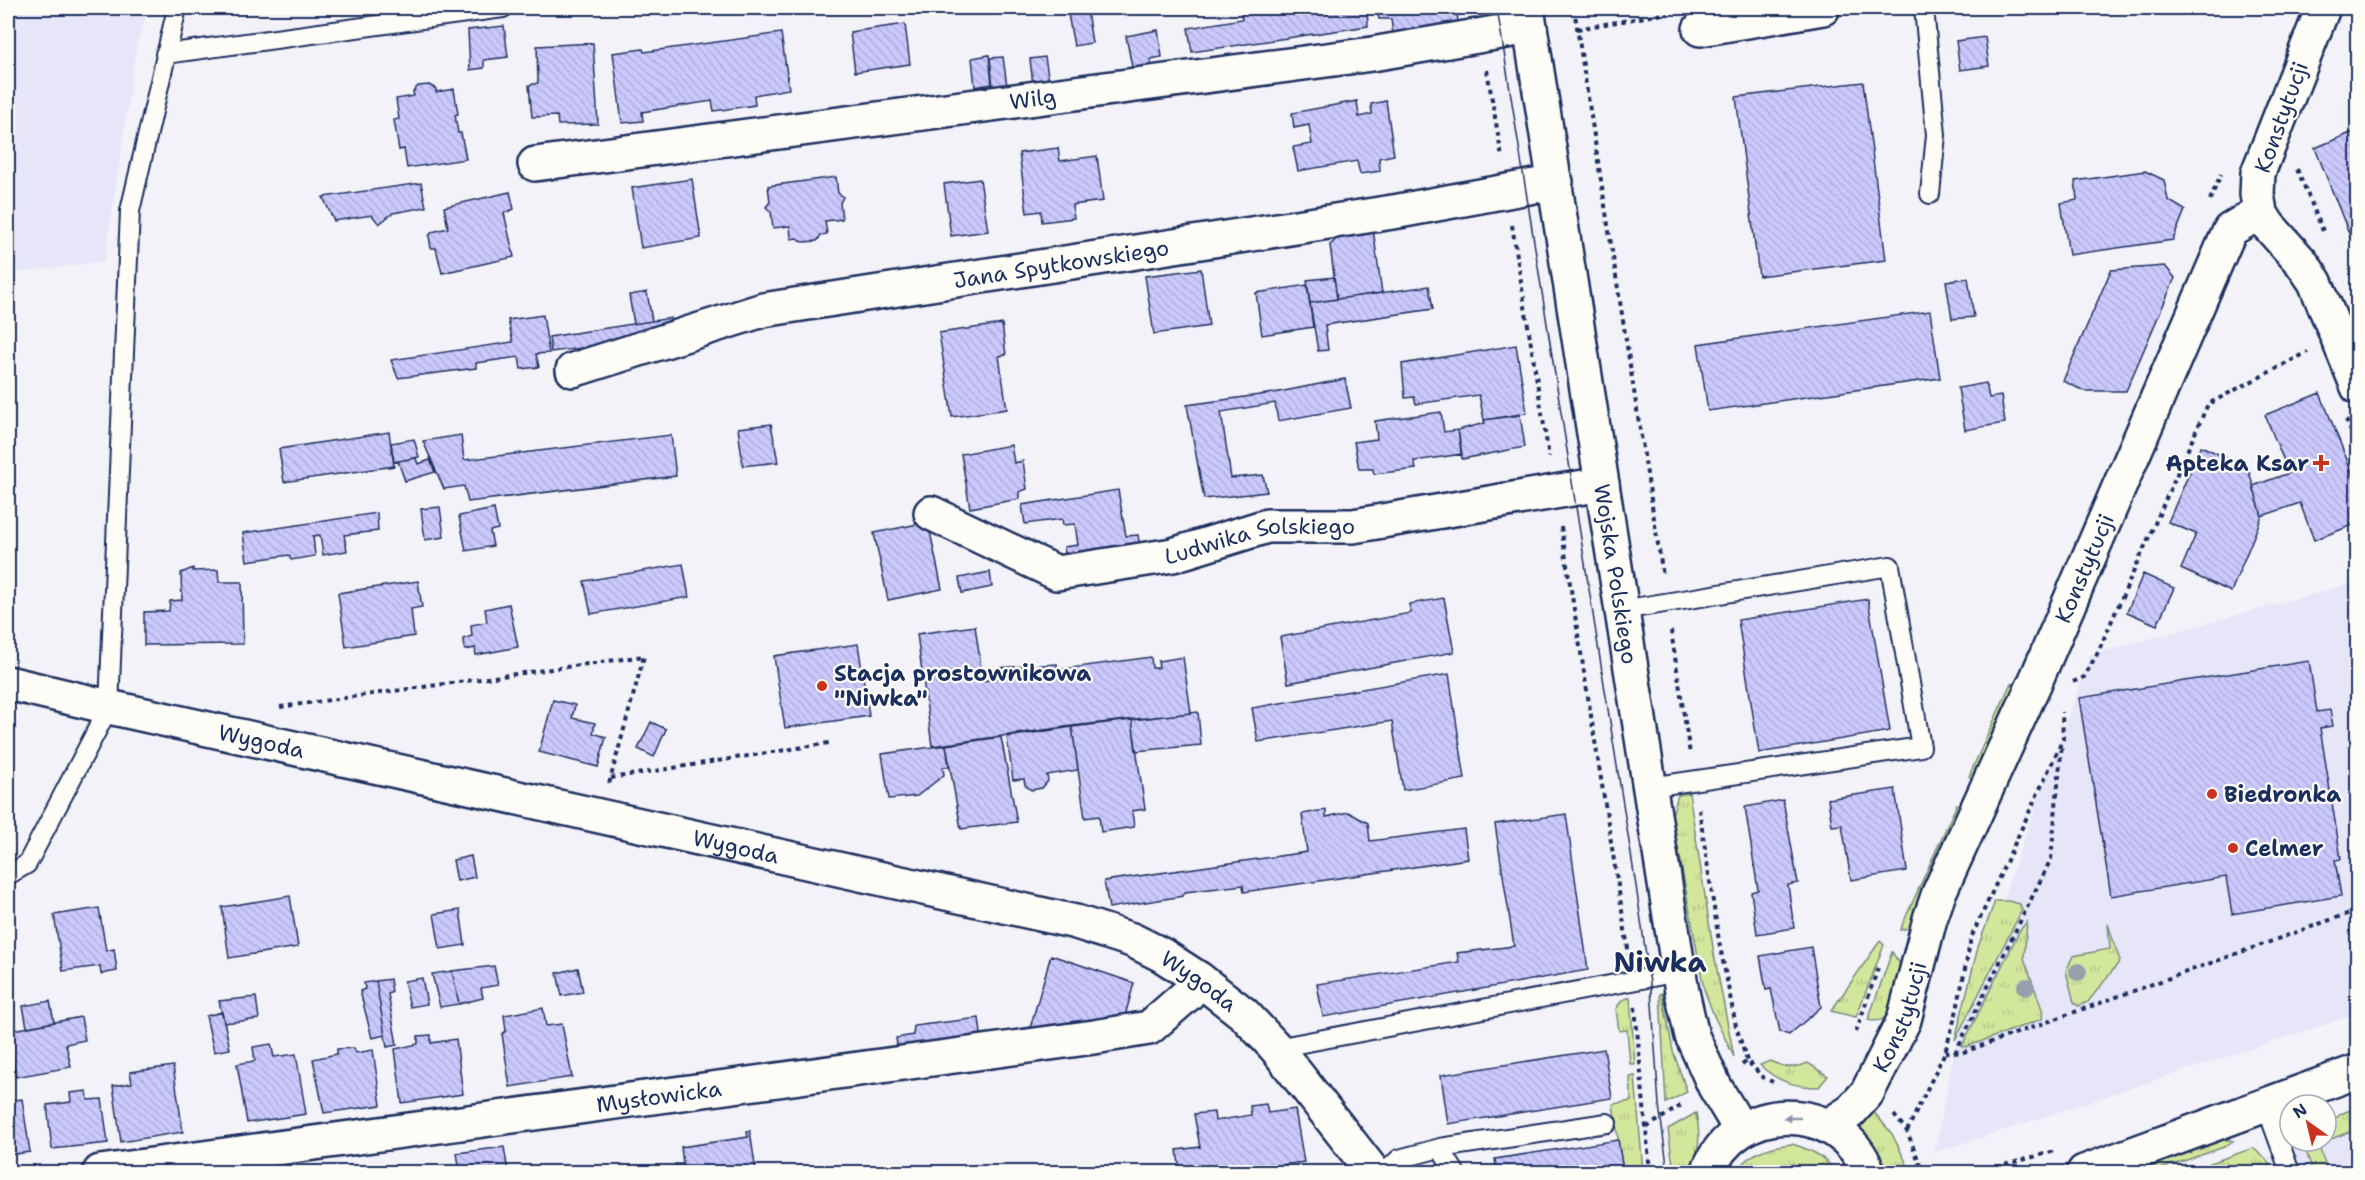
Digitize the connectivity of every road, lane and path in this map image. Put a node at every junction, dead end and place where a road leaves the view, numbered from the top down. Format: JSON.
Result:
{"nodes":[{"id":1,"x":177,"y":8,"type":"edge"},
{"id":2,"x":502,"y":8,"type":"edge"},
{"id":3,"x":1574,"y":8,"type":"edge"},
{"id":4,"x":1823,"y":8,"type":"edge"},
{"id":5,"x":1924,"y":8,"type":"edge"},
{"id":6,"x":2323,"y":8,"type":"edge"},
{"id":7,"x":1529,"y":17,"type":"edge"},
{"id":8,"x":1689,"y":20,"type":"joint"},
{"id":9,"x":1577,"y":29,"type":"junction"},
{"id":10,"x":1482,"y":35,"type":"junction"},
{"id":11,"x":165,"y":54,"type":"junction"},
{"id":12,"x":535,"y":164,"type":"dead end"},
{"id":13,"x":1556,"y":182,"type":"junction"},
{"id":14,"x":1507,"y":191,"type":"junction"},
{"id":15,"x":1930,"y":194,"type":"dead end"},
{"id":16,"x":2260,"y":212,"type":"junction"},
{"id":17,"x":2337,"y":336,"type":"junction"},
{"id":18,"x":573,"y":370,"type":"dead end"},
{"id":19,"x":2358,"y":387,"type":"edge"},
{"id":20,"x":1602,"y":484,"type":"junction"},
{"id":21,"x":1555,"y":490,"type":"junction"},
{"id":22,"x":931,"y":513,"type":"dead end"},
{"id":23,"x":1667,"y":603,"type":"junction"},
{"id":24,"x":1622,"y":610,"type":"junction"},
{"id":25,"x":8,"y":682,"type":"edge"},
{"id":26,"x":2067,"y":685,"type":"dead end"},
{"id":27,"x":278,"y":707,"type":"dead end"},
{"id":28,"x":109,"y":708,"type":"junction"},
{"id":29,"x":2062,"y":710,"type":"dead end"},
{"id":30,"x":2063,"y":739,"type":"junction"},
{"id":31,"x":829,"y":743,"type":"dead end"},
{"id":32,"x":611,"y":778,"type":"junction"},
{"id":33,"x":1694,"y":780,"type":"junction"},
{"id":34,"x":1650,"y":787,"type":"junction"},
{"id":35,"x":601,"y":817,"type":"junction"},
{"id":36,"x":8,"y":875,"type":"edge"},
{"id":37,"x":2358,"y":910,"type":"edge"},
{"id":38,"x":1880,"y":964,"type":"dead end"},
{"id":39,"x":1679,"y":972,"type":"junction"},
{"id":40,"x":1198,"y":979,"type":"junction"},
{"id":41,"x":1633,"y":981,"type":"junction"},
{"id":42,"x":1854,"y":1038,"type":"dead end"},
{"id":43,"x":1276,"y":1048,"type":"junction"},
{"id":44,"x":1946,"y":1052,"type":"junction"},
{"id":45,"x":1955,"y":1053,"type":"junction"},
{"id":46,"x":1747,"y":1061,"type":"junction"},
{"id":47,"x":2358,"y":1071,"type":"edge"},
{"id":48,"x":1780,"y":1086,"type":"dead end"},
{"id":49,"x":1715,"y":1087,"type":"junction"},
{"id":50,"x":1880,"y":1103,"type":"junction"},
{"id":51,"x":2266,"y":1106,"type":"junction"},
{"id":52,"x":1607,"y":1123,"type":"dead end"},
{"id":53,"x":1828,"y":1126,"type":"junction"},
{"id":54,"x":1646,"y":1128,"type":"junction"},
{"id":55,"x":1741,"y":1130,"type":"junction"},
{"id":56,"x":1908,"y":1131,"type":"junction"},
{"id":57,"x":1440,"y":1148,"type":"junction"},
{"id":58,"x":1369,"y":1170,"type":"edge"},
{"id":59,"x":100,"y":1173,"type":"edge"},
{"id":60,"x":1455,"y":1173,"type":"edge"},
{"id":61,"x":1650,"y":1173,"type":"edge"},
{"id":62,"x":1708,"y":1173,"type":"edge"},
{"id":63,"x":1868,"y":1173,"type":"edge"},
{"id":64,"x":1923,"y":1173,"type":"edge"},
{"id":65,"x":2084,"y":1173,"type":"edge"},
{"id":66,"x":2290,"y":1173,"type":"edge"}],
"edges":[{"from":1,"to":11,"type":"lane"},
{"from":2,"to":11,"type":"lane"},
{"from":3,"to":9,"type":"path"},
{"from":4,"to":8,"type":"street"},
{"from":5,"to":15,"type":"lane"},
{"from":6,"to":16,"type":"street","name":"Konstytucji"},
{"from":7,"to":10,"type":"street","name":"Wilg"},
{"from":7,"to":13,"type":"street","name":"Wojska Polskiego"},
{"from":8,"to":9,"type":"path"},
{"from":9,"to":23,"type":"path"},
{"from":10,"to":12,"type":"street","name":"Wilg"},
{"from":10,"to":14,"type":"path"},
{"from":11,"to":28,"type":"lane"},
{"from":13,"to":14,"type":"street","name":"Jana Spytkowskiego"},
{"from":13,"to":20,"type":"street","name":"Wojska Polskiego"},
{"from":14,"to":18,"type":"street","name":"Jana Spytkowskiego"},
{"from":14,"to":21,"type":"path"},
{"from":16,"to":17,"type":"street"},
{"from":16,"to":50,"type":"street","name":"Konstytucji"},
{"from":17,"to":19,"type":"street"},
{"from":17,"to":26,"type":"path"},
{"from":20,"to":21,"type":"street","name":"Ludwika Solskiego"},
{"from":20,"to":24,"type":"street","name":"Wojska Polskiego"},
{"from":21,"to":22,"type":"street","name":"Ludwika Solskiego"},
{"from":21,"to":41,"type":"path"},
{"from":23,"to":24,"type":"lane"},
{"from":23,"to":33,"type":"path"},
{"from":23,"to":33,"type":"lane"},
{"from":24,"to":34,"type":"street","name":"Wojska Polskiego"},
{"from":25,"to":28,"type":"street","name":"Wygoda"},
{"from":27,"to":32,"type":"path"},
{"from":28,"to":35,"type":"street","name":"Wygoda"},
{"from":28,"to":36,"type":"lane"},
{"from":29,"to":30,"type":"path"},
{"from":30,"to":44,"type":"path"},
{"from":30,"to":45,"type":"path"},
{"from":31,"to":32,"type":"path"},
{"from":32,"to":35,"type":"path"},
{"from":33,"to":34,"type":"lane"},
{"from":33,"to":46,"type":"path"},
{"from":34,"to":39,"type":"street","name":"Wojska Polskiego"},
{"from":35,"to":40,"type":"street","name":"Wygoda"},
{"from":37,"to":45,"type":"path"},
{"from":38,"to":42,"type":"path"},
{"from":39,"to":41,"type":"lane"},
{"from":39,"to":49,"type":"street","name":"Wojska Polskiego"},
{"from":40,"to":43,"type":"street","name":"Wygoda"},
{"from":40,"to":59,"type":"street","name":"Mysłowicka"},
{"from":41,"to":43,"type":"lane"},
{"from":41,"to":54,"type":"path"},
{"from":43,"to":58,"type":"street","name":"Wygoda"},
{"from":44,"to":45,"type":"path"},
{"from":44,"to":56,"type":"path"},
{"from":46,"to":48,"type":"path"},
{"from":46,"to":49,"type":"path"},
{"from":47,"to":51,"type":"street"},
{"from":49,"to":54,"type":"path"},
{"from":49,"to":55,"type":"street","name":"Wojska Polskiego"},
{"from":50,"to":53,"type":"street","name":"Konstytucji"},
{"from":50,"to":56,"type":"path"},
{"from":51,"to":65,"type":"street"},
{"from":51,"to":66,"type":"lane"},
{"from":52,"to":57,"type":"lane"},
{"from":53,"to":55,"type":"street","one_way":true},
{"from":53,"to":63,"type":"street"},
{"from":54,"to":61,"type":"path"},
{"from":55,"to":62,"type":"street"},
{"from":56,"to":64,"type":"path"},
{"from":57,"to":58,"type":"lane"},
{"from":57,"to":60,"type":"lane"}]}
